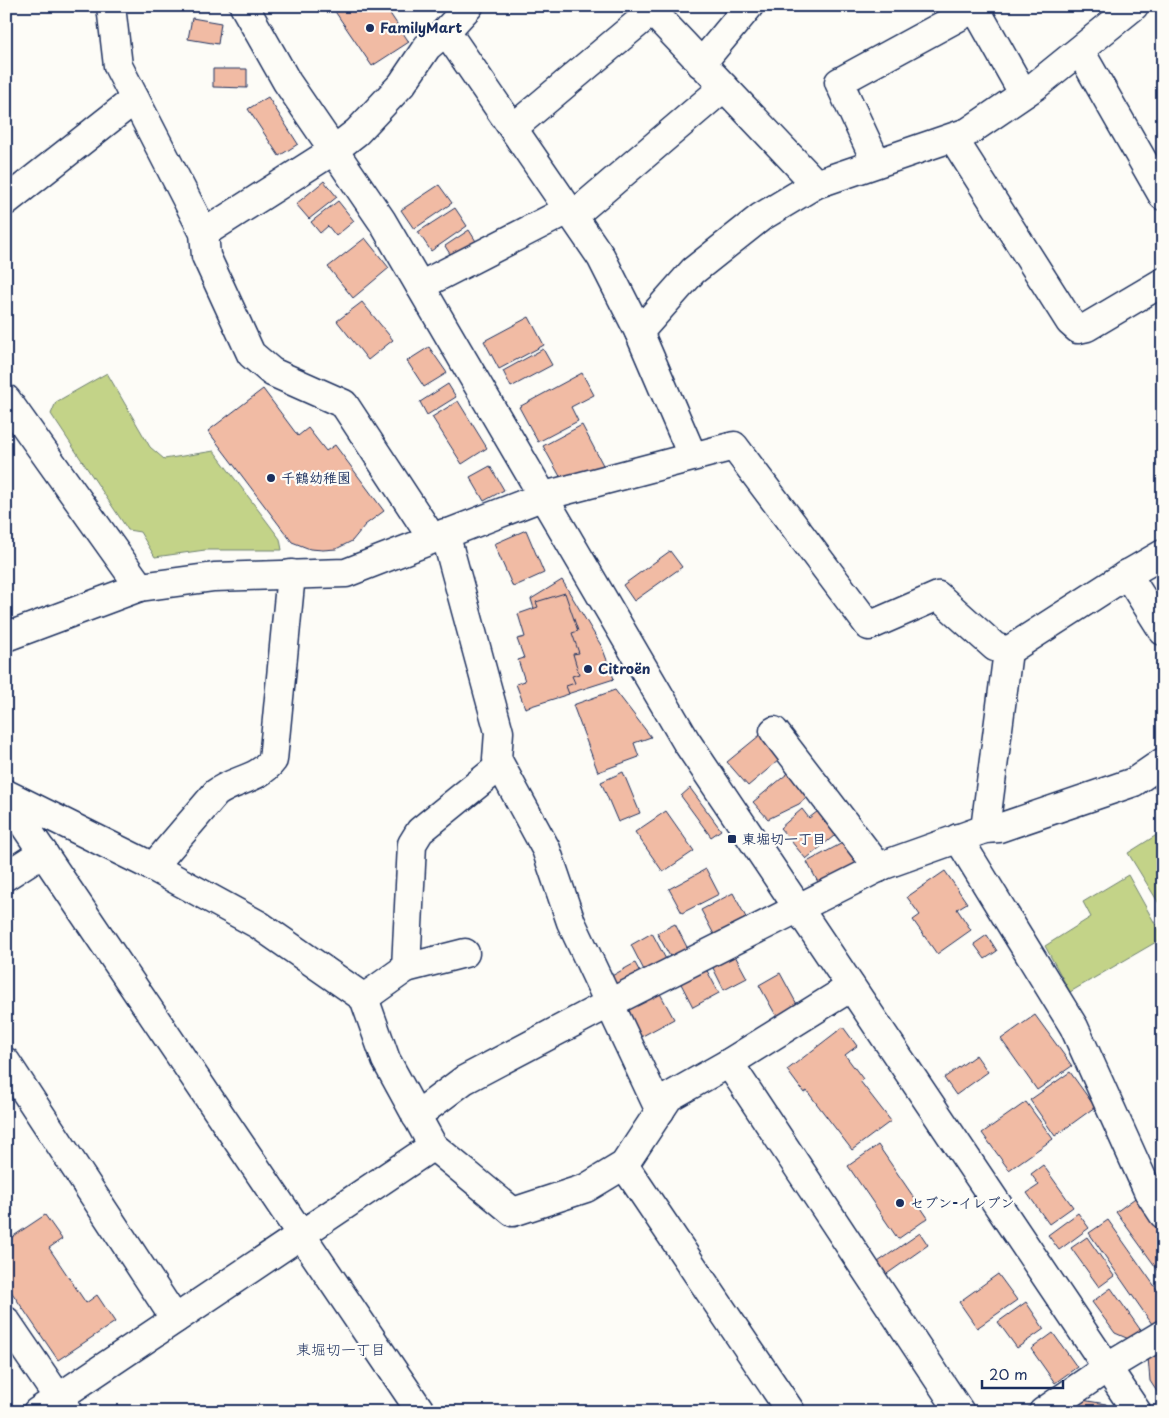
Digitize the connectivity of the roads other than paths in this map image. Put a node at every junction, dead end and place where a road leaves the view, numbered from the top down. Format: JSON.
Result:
{"nodes":[{"id":1,"x":111,"y":6,"type":"edge"},
{"id":2,"x":244,"y":6,"type":"edge"},
{"id":3,"x":469,"y":6,"type":"edge"},
{"id":4,"x":749,"y":6,"type":"edge"},
{"id":5,"x":1134,"y":6,"type":"edge"},
{"id":6,"x":975,"y":7,"type":"edge"},
{"id":7,"x":650,"y":8,"type":"edge"},
{"id":8,"x":446,"y":31,"type":"junction"},
{"id":9,"x":1080,"y":51,"type":"junction"},
{"id":10,"x":701,"y":64,"type":"junction"},
{"id":11,"x":724,"y":87,"type":"junction"},
{"id":12,"x":1029,"y":90,"type":"junction"},
{"id":13,"x":135,"y":99,"type":"junction"},
{"id":14,"x":513,"y":128,"type":"junction"},
{"id":15,"x":953,"y":138,"type":"junction"},
{"id":16,"x":334,"y":150,"type":"junction"},
{"id":17,"x":876,"y":162,"type":"junction"},
{"id":18,"x":816,"y":184,"type":"junction"},
{"id":19,"x":1163,"y":196,"type":"edge"},
{"id":20,"x":6,"y":201,"type":"edge"},
{"id":21,"x":572,"y":212,"type":"junction"},
{"id":22,"x":204,"y":233,"type":"junction"},
{"id":23,"x":1163,"y":282,"type":"edge"},
{"id":24,"x":420,"y":286,"type":"junction"},
{"id":25,"x":639,"y":332,"type":"junction"},
{"id":26,"x":6,"y":399,"type":"edge"},
{"id":27,"x":692,"y":455,"type":"junction"},
{"id":28,"x":544,"y":496,"type":"junction"},
{"id":29,"x":439,"y":536,"type":"junction"},
{"id":30,"x":1163,"y":554,"type":"edge"},
{"id":31,"x":292,"y":574,"type":"junction"},
{"id":32,"x":1127,"y":574,"type":"junction"},
{"id":33,"x":140,"y":587,"type":"junction"},
{"id":34,"x":1163,"y":631,"type":"edge"},
{"id":35,"x":6,"y":636,"type":"edge"},
{"id":36,"x":1008,"y":651,"type":"junction"},
{"id":37,"x":774,"y":730,"type":"dead end"},
{"id":38,"x":1163,"y":762,"type":"edge"},
{"id":39,"x":500,"y":766,"type":"junction"},
{"id":40,"x":6,"y":794,"type":"edge"},
{"id":41,"x":6,"y":798,"type":"edge"},
{"id":42,"x":985,"y":829,"type":"junction"},
{"id":43,"x":958,"y":838,"type":"junction"},
{"id":44,"x":43,"y":852,"type":"junction"},
{"id":45,"x":153,"y":867,"type":"junction"},
{"id":46,"x":879,"y":868,"type":"junction"},
{"id":47,"x":6,"y":876,"type":"edge"},
{"id":48,"x":798,"y":909,"type":"junction"},
{"id":49,"x":466,"y":953,"type":"dead end"},
{"id":50,"x":406,"y":968,"type":"junction"},
{"id":51,"x":851,"y":987,"type":"junction"},
{"id":52,"x":364,"y":998,"type":"junction"},
{"id":53,"x":610,"y":1003,"type":"junction"},
{"id":54,"x":6,"y":1062,"type":"edge"},
{"id":55,"x":729,"y":1064,"type":"junction"},
{"id":56,"x":660,"y":1111,"type":"junction"},
{"id":57,"x":416,"y":1116,"type":"junction"},
{"id":58,"x":433,"y":1146,"type":"junction"},
{"id":59,"x":624,"y":1165,"type":"junction"},
{"id":60,"x":1163,"y":1214,"type":"edge"},
{"id":61,"x":301,"y":1233,"type":"junction"},
{"id":62,"x":176,"y":1319,"type":"junction"},
{"id":63,"x":6,"y":1321,"type":"edge"},
{"id":64,"x":1163,"y":1334,"type":"edge"},
{"id":65,"x":1108,"y":1367,"type":"junction"},
{"id":66,"x":54,"y":1407,"type":"edge"},
{"id":67,"x":421,"y":1412,"type":"edge"},
{"id":68,"x":790,"y":1412,"type":"edge"},
{"id":69,"x":960,"y":1412,"type":"edge"},
{"id":70,"x":1043,"y":1412,"type":"edge"},
{"id":71,"x":1138,"y":1412,"type":"edge"}],
"edges":[{"from":1,"to":13,"type":"street"},
{"from":2,"to":16,"type":"street"},
{"from":3,"to":8,"type":"street"},
{"from":4,"to":10,"type":"street"},
{"from":5,"to":9,"type":"street"},
{"from":6,"to":12,"type":"street"},
{"from":6,"to":17,"type":"street"},
{"from":7,"to":10,"type":"street"},
{"from":7,"to":14,"type":"street"},
{"from":8,"to":14,"type":"street"},
{"from":8,"to":16,"type":"street"},
{"from":9,"to":12,"type":"street"},
{"from":9,"to":19,"type":"street"},
{"from":10,"to":11,"type":"street"},
{"from":11,"to":18,"type":"street"},
{"from":11,"to":21,"type":"street"},
{"from":12,"to":15,"type":"street"},
{"from":13,"to":20,"type":"street"},
{"from":13,"to":22,"type":"street"},
{"from":14,"to":21,"type":"street"},
{"from":15,"to":17,"type":"street"},
{"from":15,"to":23,"type":"street"},
{"from":16,"to":22,"type":"street"},
{"from":16,"to":24,"type":"street"},
{"from":17,"to":18,"type":"street"},
{"from":18,"to":25,"type":"street"},
{"from":21,"to":24,"type":"street"},
{"from":21,"to":25,"type":"street"},
{"from":22,"to":29,"type":"street"},
{"from":24,"to":28,"type":"street"},
{"from":25,"to":27,"type":"street"},
{"from":26,"to":33,"type":"street"},
{"from":27,"to":28,"type":"street"},
{"from":27,"to":36,"type":"street"},
{"from":28,"to":29,"type":"street"},
{"from":28,"to":48,"type":"street"},
{"from":29,"to":31,"type":"street"},
{"from":29,"to":39,"type":"street"},
{"from":30,"to":32,"type":"street"},
{"from":31,"to":33,"type":"street"},
{"from":31,"to":45,"type":"street"},
{"from":32,"to":34,"type":"street"},
{"from":32,"to":36,"type":"street"},
{"from":33,"to":35,"type":"street"},
{"from":36,"to":42,"type":"street"},
{"from":37,"to":46,"type":"street"},
{"from":38,"to":42,"type":"street"},
{"from":39,"to":50,"type":"street"},
{"from":39,"to":53,"type":"street"},
{"from":40,"to":45,"type":"street"},
{"from":41,"to":44,"type":"street"},
{"from":42,"to":43,"type":"street"},
{"from":43,"to":46,"type":"street"},
{"from":43,"to":60,"type":"street"},
{"from":44,"to":47,"type":"street"},
{"from":44,"to":61,"type":"street"},
{"from":45,"to":52,"type":"street"},
{"from":46,"to":48,"type":"street"},
{"from":48,"to":51,"type":"street"},
{"from":48,"to":53,"type":"street"},
{"from":49,"to":50,"type":"street"},
{"from":50,"to":52,"type":"street"},
{"from":51,"to":55,"type":"street"},
{"from":51,"to":65,"type":"street"},
{"from":52,"to":57,"type":"street"},
{"from":53,"to":56,"type":"street"},
{"from":53,"to":57,"type":"street"},
{"from":54,"to":62,"type":"street"},
{"from":55,"to":56,"type":"street"},
{"from":55,"to":69,"type":"street"},
{"from":56,"to":59,"type":"street"},
{"from":57,"to":58,"type":"street"},
{"from":58,"to":59,"type":"street"},
{"from":58,"to":61,"type":"street"},
{"from":59,"to":68,"type":"street"},
{"from":61,"to":62,"type":"street"},
{"from":61,"to":67,"type":"street"},
{"from":62,"to":66,"type":"street"},
{"from":63,"to":66,"type":"street"},
{"from":64,"to":65,"type":"street"},
{"from":65,"to":70,"type":"street"},
{"from":65,"to":71,"type":"street"}]}
